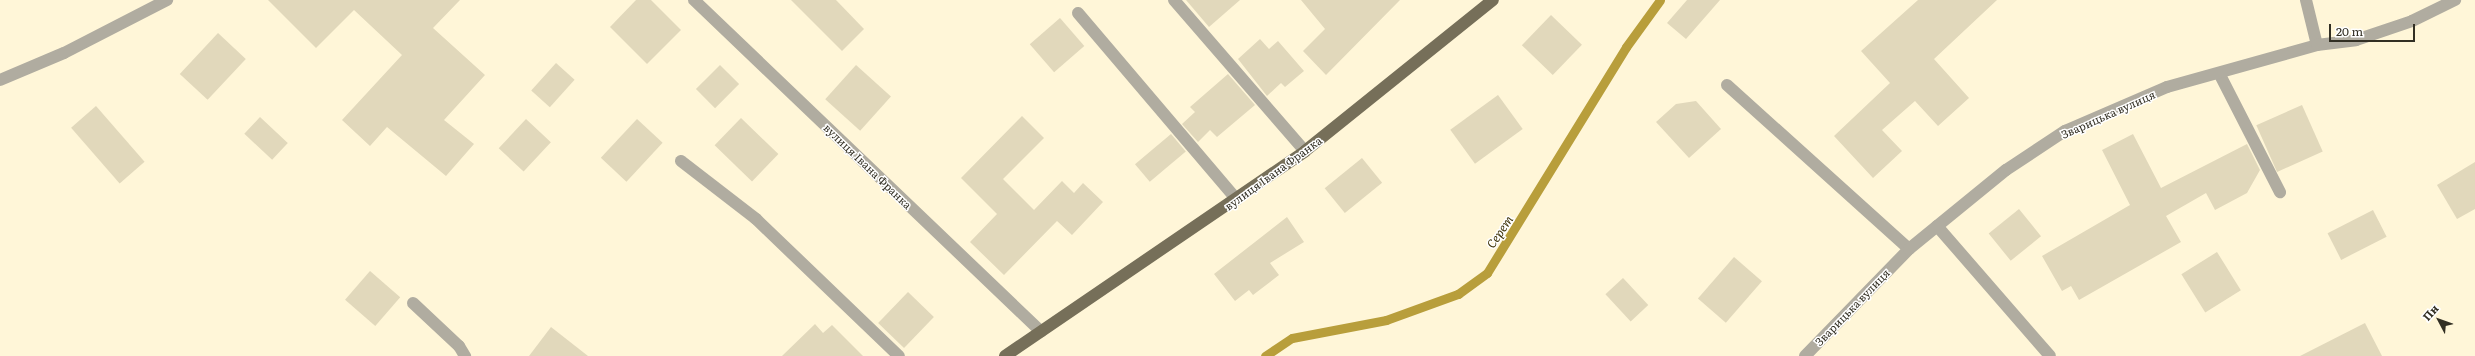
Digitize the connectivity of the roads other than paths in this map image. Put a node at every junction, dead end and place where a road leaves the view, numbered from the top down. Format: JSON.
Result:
{"nodes":[{"id":1,"x":167,"y":0,"type":"edge"},
{"id":2,"x":694,"y":0,"type":"edge"},
{"id":3,"x":1174,"y":0,"type":"edge"},
{"id":4,"x":1493,"y":0,"type":"edge"},
{"id":5,"x":2306,"y":0,"type":"edge"},
{"id":6,"x":2456,"y":0,"type":"edge"},
{"id":7,"x":1078,"y":13,"type":"dead end"},
{"id":8,"x":2316,"y":45,"type":"junction"},
{"id":9,"x":2219,"y":73,"type":"junction"},
{"id":10,"x":0,"y":80,"type":"edge"},
{"id":11,"x":1728,"y":84,"type":"dead end"},
{"id":12,"x":1306,"y":151,"type":"junction"},
{"id":13,"x":681,"y":161,"type":"dead end"},
{"id":14,"x":2280,"y":192,"type":"dead end"},
{"id":15,"x":1237,"y":200,"type":"junction"},
{"id":16,"x":1937,"y":226,"type":"junction"},
{"id":17,"x":1909,"y":249,"type":"junction"},
{"id":18,"x":413,"y":303,"type":"dead end"},
{"id":19,"x":1041,"y":332,"type":"junction"},
{"id":20,"x":465,"y":356,"type":"edge"},
{"id":21,"x":899,"y":356,"type":"edge"},
{"id":22,"x":1005,"y":356,"type":"edge"},
{"id":23,"x":1805,"y":356,"type":"edge"},
{"id":24,"x":2050,"y":356,"type":"edge"}],
"edges":[{"from":1,"to":10,"type":"street"},
{"from":2,"to":19,"type":"street","name":"вулиця Івана Франка"},
{"from":3,"to":12,"type":"street"},
{"from":4,"to":12,"type":"main road","name":"вулиця Івана Франка"},
{"from":5,"to":8,"type":"street"},
{"from":6,"to":8,"type":"street","name":"Зварицька вулиця"},
{"from":7,"to":15,"type":"street"},
{"from":8,"to":9,"type":"street","name":"Зварицька вулиця"},
{"from":9,"to":14,"type":"street"},
{"from":9,"to":16,"type":"street","name":"Зварицька вулиця"},
{"from":11,"to":17,"type":"street"},
{"from":12,"to":15,"type":"main road","name":"вулиця Івана Франка"},
{"from":13,"to":21,"type":"street"},
{"from":15,"to":19,"type":"main road","name":"вулиця Івана Франка"},
{"from":16,"to":17,"type":"street","name":"Зварицька вулиця"},
{"from":16,"to":24,"type":"street"},
{"from":17,"to":23,"type":"street","name":"Зварицька вулиця"},
{"from":18,"to":20,"type":"street"},
{"from":19,"to":22,"type":"main road","name":"вулиця Івана Франка"}]}
